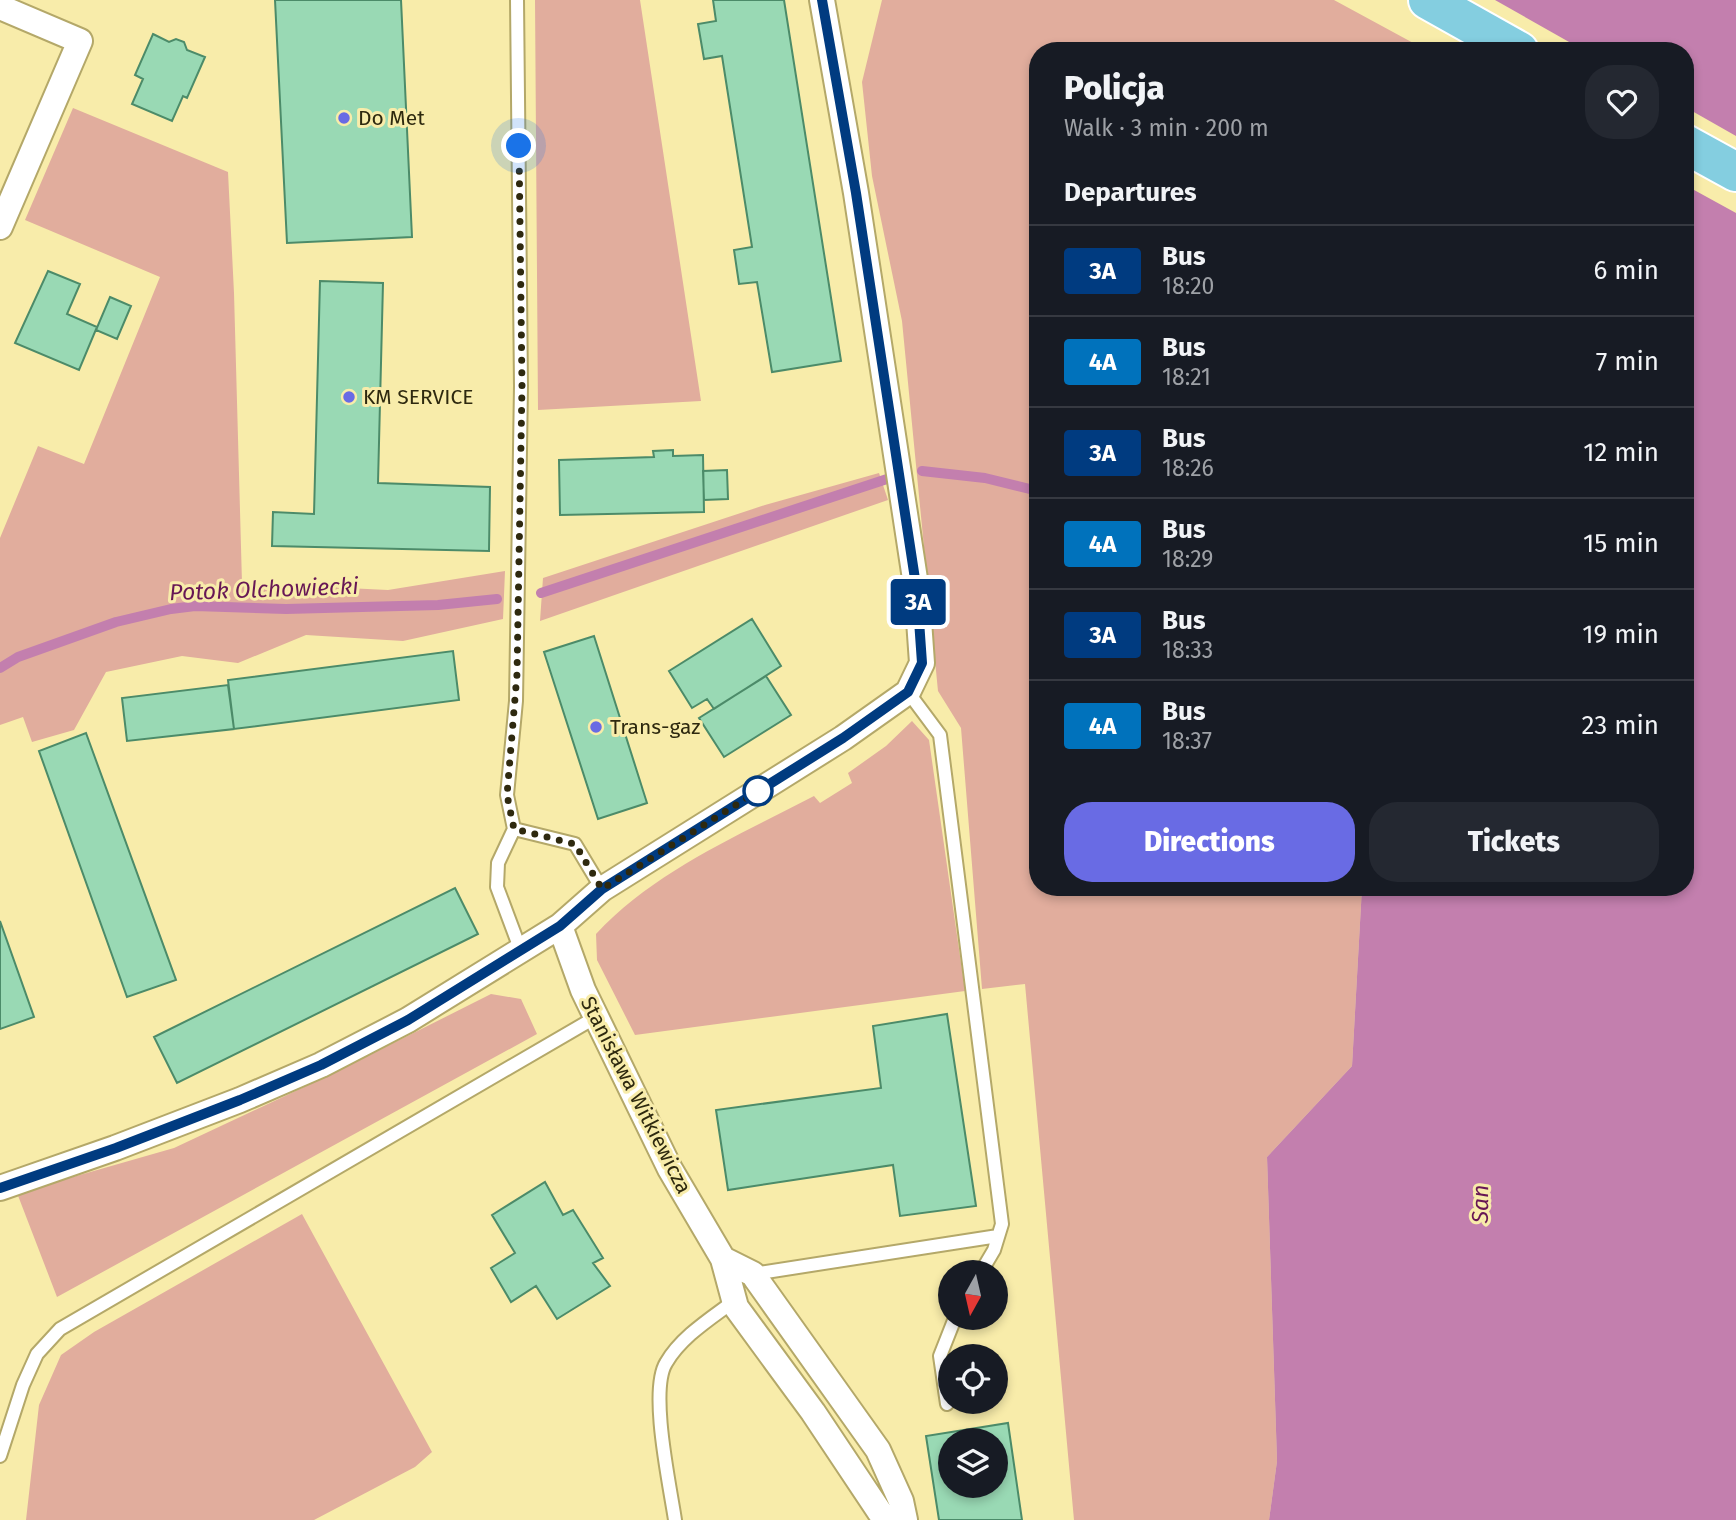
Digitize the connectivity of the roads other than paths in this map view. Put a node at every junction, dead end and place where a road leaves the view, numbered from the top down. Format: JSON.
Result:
{"nodes":[{"id":1,"x":517,"y":0,"type":"edge"},
{"id":2,"x":822,"y":0,"type":"edge"},
{"id":3,"x":1428,"y":0,"type":"edge"},
{"id":4,"x":0,"y":8,"type":"edge"},
{"id":5,"x":1503,"y":42,"type":"edge"},
{"id":6,"x":1694,"y":149,"type":"edge"},
{"id":7,"x":1736,"y":172,"type":"edge"},
{"id":8,"x":0,"y":227,"type":"edge"},
{"id":9,"x":908,"y":692,"type":"junction"},
{"id":10,"x":514,"y":829,"type":"junction"},
{"id":11,"x":602,"y":889,"type":"junction"},
{"id":12,"x":560,"y":926,"type":"junction"},
{"id":13,"x":521,"y":951,"type":"junction"},
{"id":14,"x":596,"y":1017,"type":"junction"},
{"id":15,"x":0,"y":1188,"type":"edge"},
{"id":16,"x":998,"y":1236,"type":"junction"},
{"id":17,"x":723,"y":1259,"type":"junction"},
{"id":18,"x":988,"y":1260,"type":"edge"},
{"id":19,"x":753,"y":1274,"type":"junction"},
{"id":20,"x":734,"y":1301,"type":"junction"},
{"id":21,"x":0,"y":1456,"type":"edge"},
{"id":22,"x":675,"y":1520,"type":"edge"},
{"id":23,"x":885,"y":1520,"type":"edge"},
{"id":24,"x":905,"y":1520,"type":"edge"}],
"edges":[{"from":1,"to":10,"type":"lane"},
{"from":2,"to":9,"type":"street"},
{"from":3,"to":5,"type":"main road"},
{"from":4,"to":8,"type":"street"},
{"from":6,"to":7,"type":"main road"},
{"from":9,"to":11,"type":"street"},
{"from":9,"to":16,"type":"lane"},
{"from":10,"to":11,"type":"lane"},
{"from":10,"to":13,"type":"lane"},
{"from":11,"to":12,"type":"street"},
{"from":12,"to":13,"type":"street"},
{"from":12,"to":14,"type":"street","name":"Stanisława Witkiewicza"},
{"from":13,"to":15,"type":"street"},
{"from":14,"to":17,"type":"street","name":"Stanisława Witkiewicza"},
{"from":14,"to":21,"type":"lane"},
{"from":16,"to":18,"type":"lane"},
{"from":16,"to":19,"type":"lane"},
{"from":17,"to":19,"type":"street"},
{"from":17,"to":20,"type":"street","name":"Stanisława Witkiewicza"},
{"from":19,"to":24,"type":"street"},
{"from":20,"to":22,"type":"lane"},
{"from":20,"to":23,"type":"street","name":"Stanisława Witkiewicza"}]}
